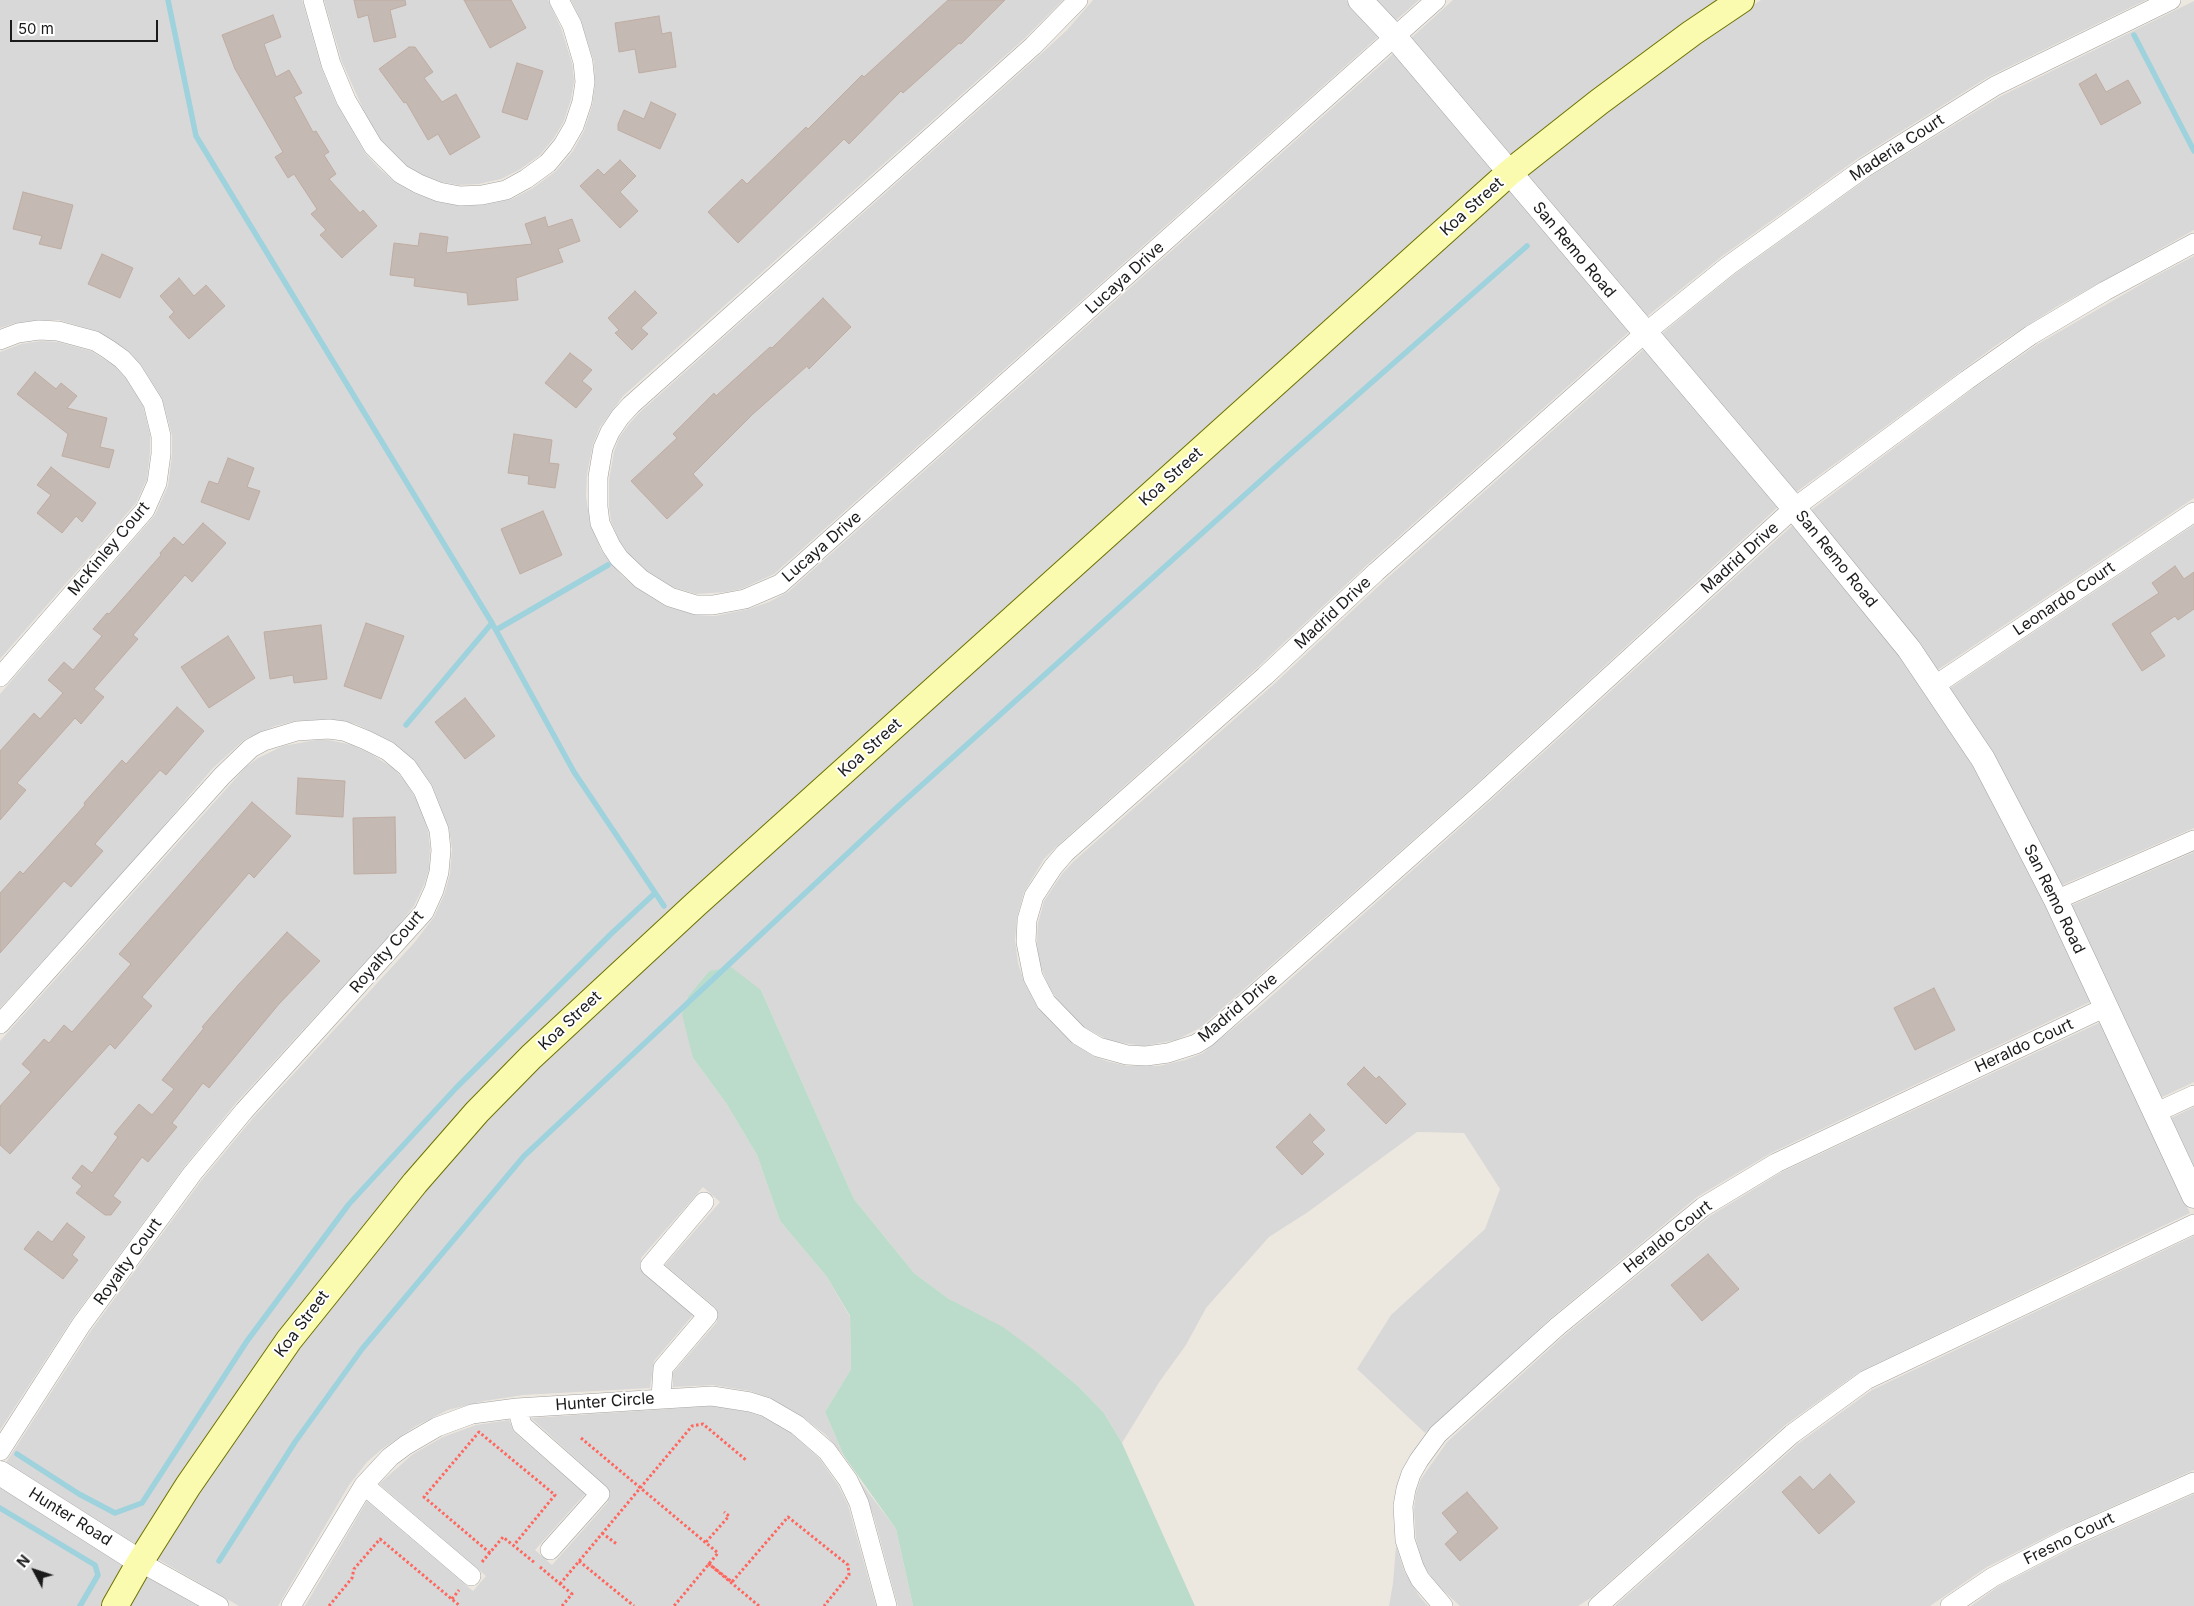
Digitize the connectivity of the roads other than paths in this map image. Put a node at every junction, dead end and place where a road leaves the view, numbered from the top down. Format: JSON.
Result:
{"nodes":[{"id":1,"x":313,"y":0,"type":"edge"},
{"id":2,"x":559,"y":0,"type":"edge"},
{"id":3,"x":1078,"y":0,"type":"edge"},
{"id":4,"x":1360,"y":0,"type":"edge"},
{"id":5,"x":1436,"y":0,"type":"edge"},
{"id":6,"x":1741,"y":0,"type":"edge"},
{"id":7,"x":2171,"y":0,"type":"edge"},
{"id":8,"x":1395,"y":38,"type":"junction"},
{"id":9,"x":1509,"y":173,"type":"junction"},
{"id":10,"x":2194,"y":242,"type":"edge"},
{"id":11,"x":1645,"y":333,"type":"junction"},
{"id":12,"x":0,"y":340,"type":"edge"},
{"id":13,"x":1794,"y":508,"type":"junction"},
{"id":14,"x":2194,"y":512,"type":"edge"},
{"id":15,"x":0,"y":677,"type":"edge"},
{"id":16,"x":1934,"y":686,"type":"junction"},
{"id":17,"x":2194,"y":840,"type":"edge"},
{"id":18,"x":2056,"y":900,"type":"junction"},
{"id":19,"x":2106,"y":1007,"type":"junction"},
{"id":20,"x":0,"y":1024,"type":"edge"},
{"id":21,"x":2194,"y":1095,"type":"edge"},
{"id":22,"x":2155,"y":1113,"type":"junction"},
{"id":23,"x":2194,"y":1196,"type":"edge"},
{"id":24,"x":704,"y":1202,"type":"dead end"},
{"id":25,"x":2194,"y":1224,"type":"edge"},
{"id":26,"x":661,"y":1398,"type":"junction"},
{"id":27,"x":517,"y":1408,"type":"junction"},
{"id":28,"x":0,"y":1451,"type":"edge"},
{"id":29,"x":0,"y":1473,"type":"edge"},
{"id":30,"x":2194,"y":1482,"type":"edge"},
{"id":31,"x":364,"y":1484,"type":"junction"},
{"id":32,"x":550,"y":1550,"type":"dead end"},
{"id":33,"x":140,"y":1562,"type":"junction"},
{"id":34,"x":471,"y":1576,"type":"road end"},
{"id":35,"x":115,"y":1606,"type":"edge"},
{"id":36,"x":219,"y":1606,"type":"edge"},
{"id":37,"x":291,"y":1606,"type":"edge"},
{"id":38,"x":887,"y":1606,"type":"edge"},
{"id":39,"x":1443,"y":1606,"type":"edge"},
{"id":40,"x":1598,"y":1606,"type":"edge"},
{"id":41,"x":1950,"y":1606,"type":"edge"}],
"edges":[{"from":1,"to":2,"type":"street"},
{"from":3,"to":8,"type":"street","name":"Lucaya Drive"},
{"from":4,"to":8,"type":"street","name":"San Remo Road"},
{"from":5,"to":8,"type":"street","name":"Lucaya Drive"},
{"from":6,"to":9,"type":"main road","name":"Koa Street"},
{"from":7,"to":11,"type":"street","name":"Maderia Court"},
{"from":8,"to":9,"type":"street","name":"San Remo Road"},
{"from":9,"to":11,"type":"street","name":"San Remo Road"},
{"from":9,"to":33,"type":"main road","name":"Koa Street"},
{"from":10,"to":13,"type":"street"},
{"from":11,"to":13,"type":"street","name":"San Remo Road"},
{"from":11,"to":13,"type":"street","name":"Madrid Drive"},
{"from":12,"to":15,"type":"street","name":"McKinley Court"},
{"from":13,"to":16,"type":"street","name":"San Remo Road"},
{"from":14,"to":16,"type":"street","name":"Leonardo Court"},
{"from":16,"to":18,"type":"street","name":"San Remo Road"},
{"from":17,"to":18,"type":"street"},
{"from":18,"to":19,"type":"street","name":"San Remo Road"},
{"from":19,"to":22,"type":"street","name":"San Remo Road"},
{"from":19,"to":39,"type":"street","name":"Heraldo Court"},
{"from":20,"to":28,"type":"street","name":"Royalty Court"},
{"from":21,"to":22,"type":"street"},
{"from":22,"to":23,"type":"street","name":"San Remo Road"},
{"from":24,"to":26,"type":"street"},
{"from":25,"to":40,"type":"street"},
{"from":26,"to":27,"type":"street","name":"Hunter Circle"},
{"from":26,"to":38,"type":"street","name":"Hunter Circle"},
{"from":27,"to":31,"type":"street","name":"Hunter Circle"},
{"from":27,"to":32,"type":"street"},
{"from":29,"to":33,"type":"street","name":"Hunter Road"},
{"from":30,"to":41,"type":"street","name":"Fresno Court"},
{"from":31,"to":34,"type":"street"},
{"from":31,"to":37,"type":"street","name":"Hunter Circle"},
{"from":33,"to":35,"type":"main road","name":"Koa Street"},
{"from":33,"to":36,"type":"street"}]}
